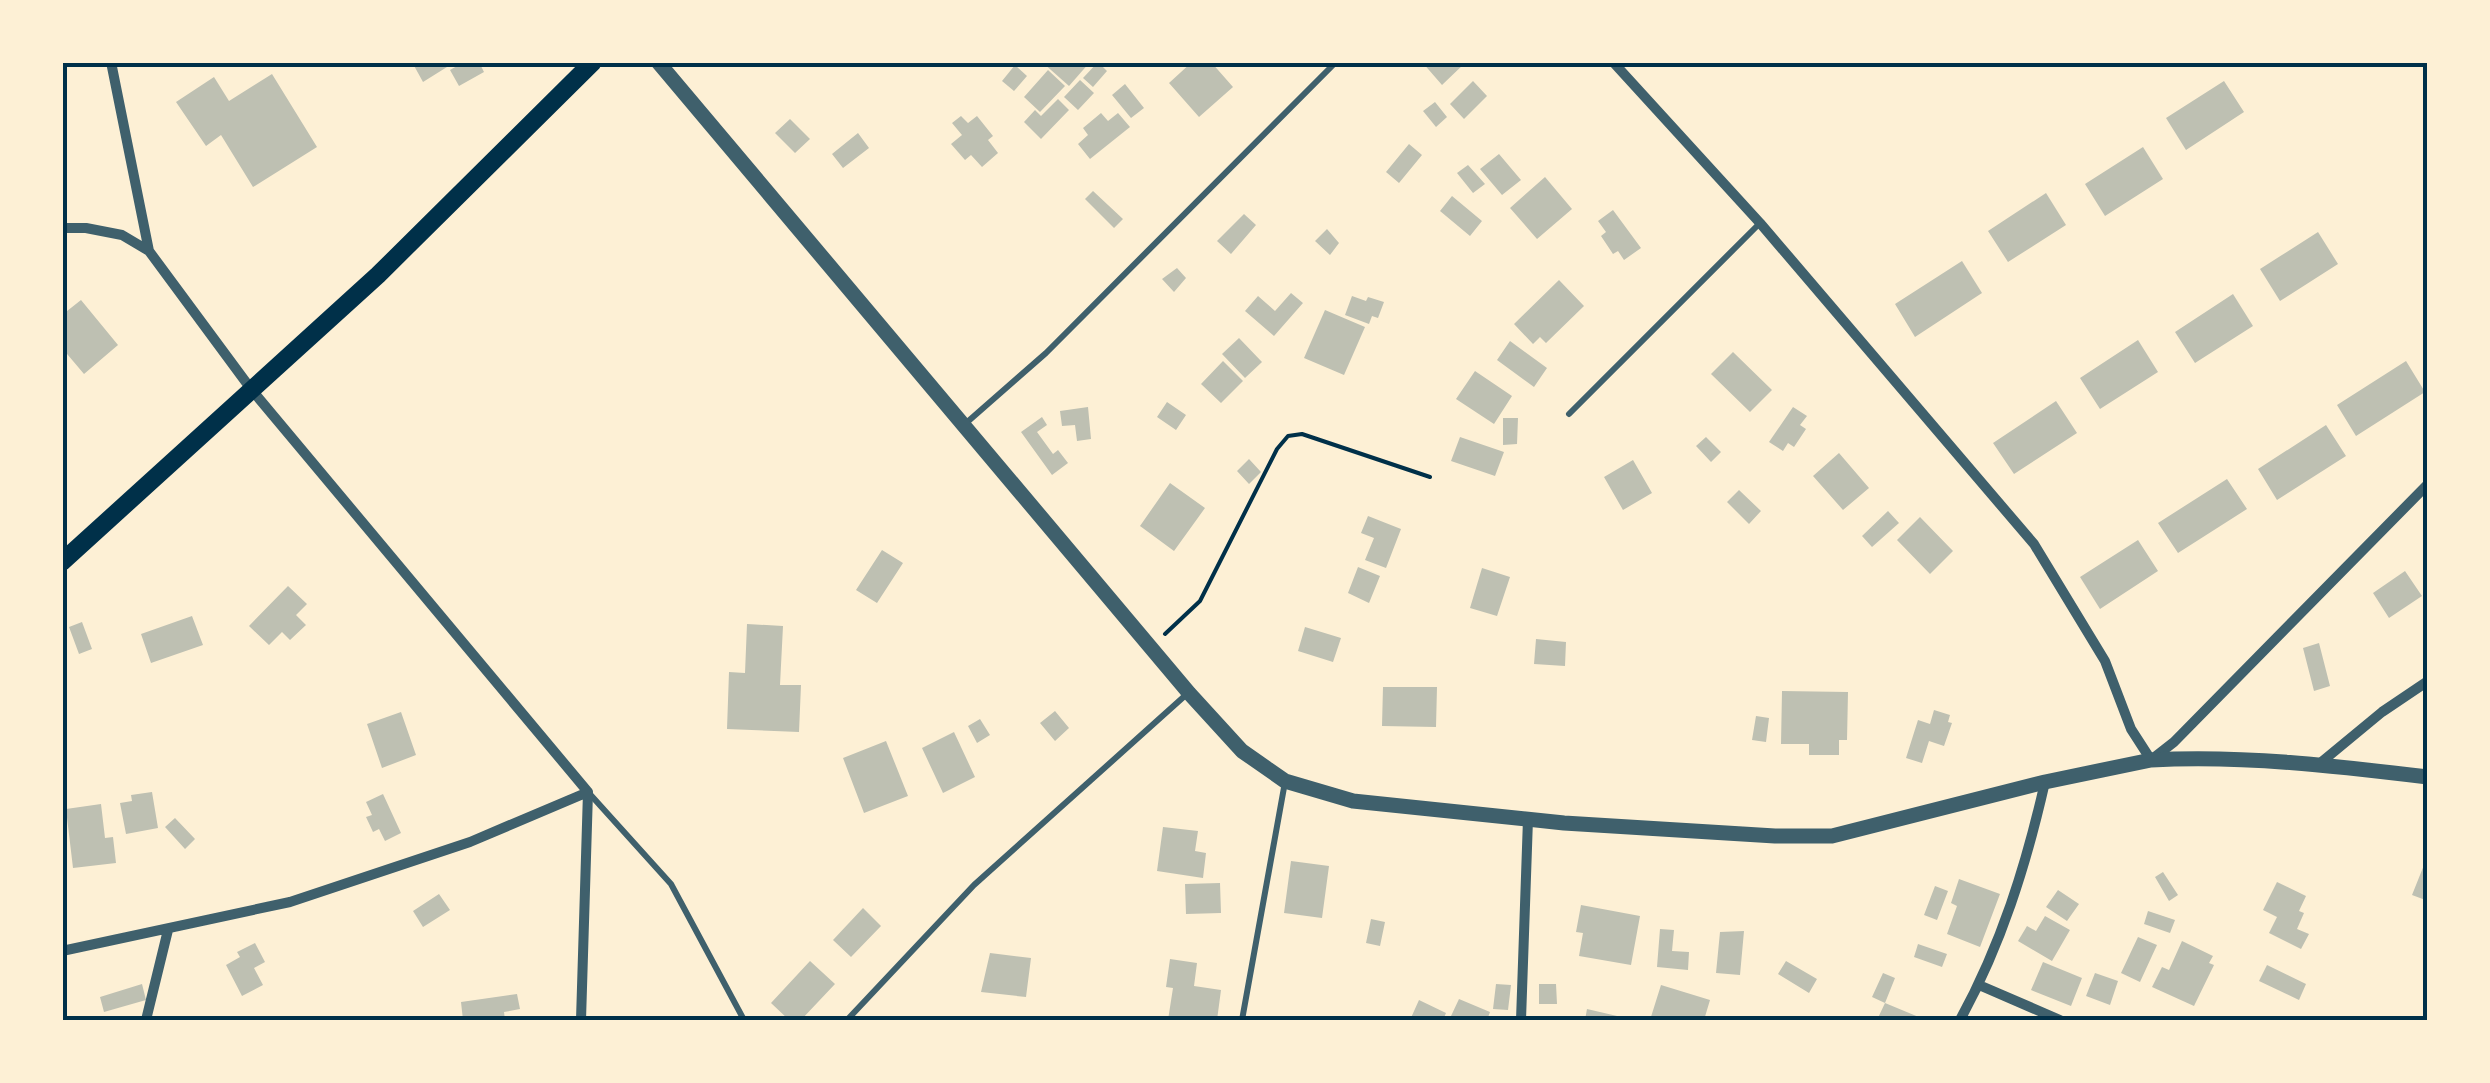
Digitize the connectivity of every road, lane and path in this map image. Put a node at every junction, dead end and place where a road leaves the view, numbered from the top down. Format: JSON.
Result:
{"nodes":[{"id":1,"x":593,"y":62,"type":"edge"},
{"id":2,"x":658,"y":62,"type":"edge"},
{"id":3,"x":1336,"y":62,"type":"edge"},
{"id":4,"x":1613,"y":62,"type":"edge"},
{"id":5,"x":113,"y":63,"type":"edge"},
{"id":6,"x":1760,"y":223,"type":"junction"},
{"id":7,"x":62,"y":228,"type":"edge"},
{"id":8,"x":149,"y":252,"type":"junction"},
{"id":9,"x":251,"y":389,"type":"junction"},
{"id":10,"x":1569,"y":414,"type":"dead end"},
{"id":11,"x":962,"y":426,"type":"junction"},
{"id":12,"x":1430,"y":477,"type":"dead end"},
{"id":13,"x":2428,"y":484,"type":"edge"},
{"id":14,"x":62,"y":562,"type":"edge"},
{"id":15,"x":1150,"y":647,"type":"junction"},
{"id":16,"x":2428,"y":681,"type":"edge"},
{"id":17,"x":1189,"y":692,"type":"junction"},
{"id":18,"x":2151,"y":760,"type":"junction"},
{"id":19,"x":2319,"y":764,"type":"junction"},
{"id":20,"x":2428,"y":777,"type":"edge"},
{"id":21,"x":1285,"y":781,"type":"junction"},
{"id":22,"x":2045,"y":782,"type":"junction"},
{"id":23,"x":588,"y":792,"type":"junction"},
{"id":24,"x":1528,"y":819,"type":"junction"},
{"id":25,"x":168,"y":930,"type":"junction"},
{"id":26,"x":62,"y":951,"type":"edge"},
{"id":27,"x":1979,"y":986,"type":"junction"},
{"id":28,"x":146,"y":1020,"type":"edge"},
{"id":29,"x":582,"y":1020,"type":"edge"},
{"id":30,"x":744,"y":1020,"type":"edge"},
{"id":31,"x":847,"y":1020,"type":"edge"},
{"id":32,"x":1242,"y":1020,"type":"edge"},
{"id":33,"x":1520,"y":1020,"type":"edge"},
{"id":34,"x":1960,"y":1020,"type":"edge"},
{"id":35,"x":2060,"y":1020,"type":"edge"}],
"edges":[{"from":1,"to":9,"type":"main road"},
{"from":2,"to":11,"type":"street"},
{"from":3,"to":11,"type":"lane"},
{"from":4,"to":6,"type":"street"},
{"from":5,"to":8,"type":"street"},
{"from":6,"to":10,"type":"lane"},
{"from":6,"to":18,"type":"street"},
{"from":7,"to":8,"type":"street"},
{"from":8,"to":9,"type":"street"},
{"from":9,"to":14,"type":"main road"},
{"from":9,"to":23,"type":"street"},
{"from":11,"to":15,"type":"street"},
{"from":12,"to":15,"type":"path"},
{"from":13,"to":18,"type":"street"},
{"from":15,"to":17,"type":"street"},
{"from":16,"to":19,"type":"street"},
{"from":17,"to":21,"type":"street"},
{"from":17,"to":31,"type":"lane"},
{"from":18,"to":19,"type":"street"},
{"from":18,"to":22,"type":"street"},
{"from":19,"to":20,"type":"street"},
{"from":21,"to":24,"type":"street"},
{"from":21,"to":32,"type":"lane"},
{"from":22,"to":24,"type":"street"},
{"from":22,"to":27,"type":"street"},
{"from":23,"to":25,"type":"street"},
{"from":23,"to":29,"type":"street"},
{"from":23,"to":30,"type":"lane"},
{"from":24,"to":33,"type":"street"},
{"from":25,"to":26,"type":"street"},
{"from":25,"to":28,"type":"street"},
{"from":27,"to":34,"type":"street"},
{"from":27,"to":35,"type":"street"}]}
